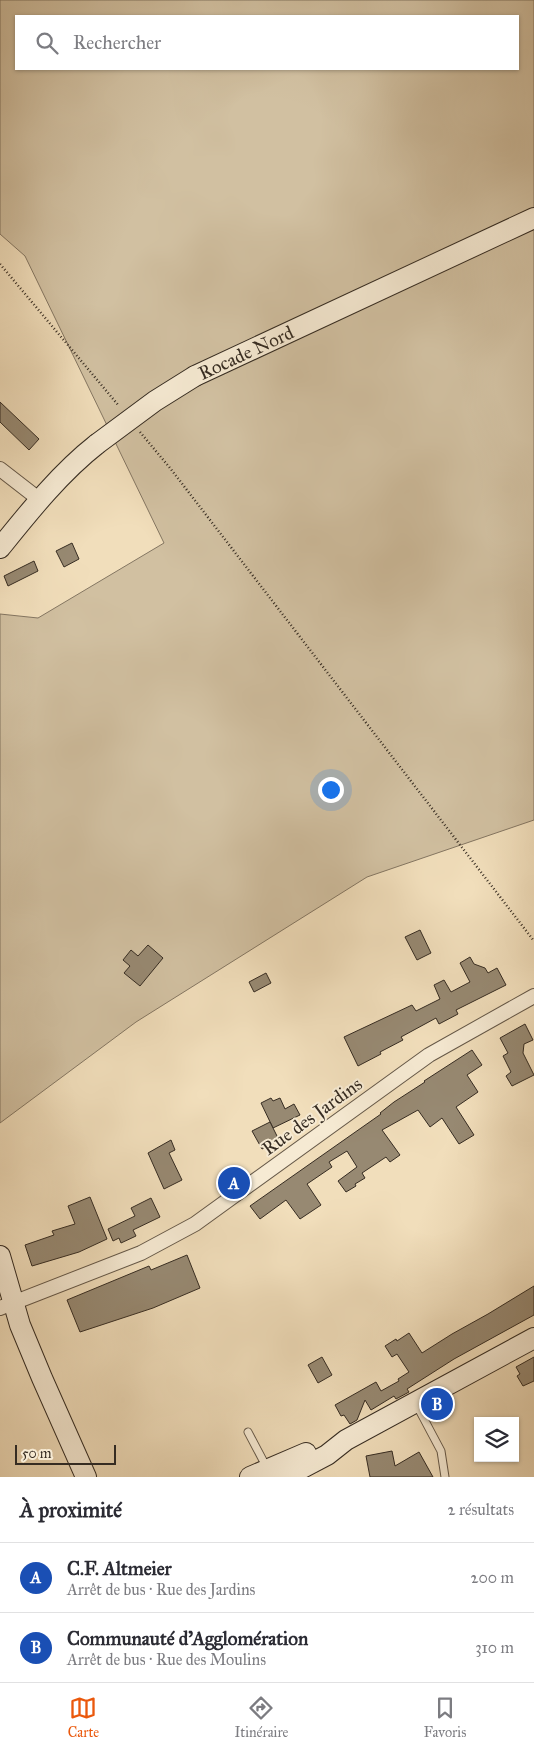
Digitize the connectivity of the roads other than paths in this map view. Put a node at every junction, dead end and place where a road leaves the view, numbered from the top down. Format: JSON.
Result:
{"nodes":[{"id":1,"x":534,"y":218,"type":"edge"},
{"id":2,"x":0,"y":469,"type":"edge"},
{"id":3,"x":40,"y":500,"type":"junction"},
{"id":4,"x":0,"y":548,"type":"edge"},
{"id":5,"x":534,"y":996,"type":"edge"},
{"id":6,"x":0,"y":1256,"type":"edge"},
{"id":7,"x":7,"y":1306,"type":"edge"},
{"id":8,"x":534,"y":1338,"type":"edge"},
{"id":9,"x":415,"y":1403,"type":"junction"},
{"id":10,"x":248,"y":1432,"type":"dead end"},
{"id":11,"x":268,"y":1475,"type":"edge"},
{"id":12,"x":86,"y":1477,"type":"edge"},
{"id":13,"x":445,"y":1477,"type":"edge"}],
"edges":[{"from":1,"to":3,"type":"main road","name":"Rocade Nord","bridge":true},
{"from":2,"to":3,"type":"street"},
{"from":3,"to":4,"type":"main road","name":"Rocade Nord"},
{"from":5,"to":7,"type":"street","name":"Rue des Jardins"},
{"from":6,"to":7,"type":"main road"},
{"from":7,"to":12,"type":"main road"},
{"from":8,"to":9,"type":"main road"},
{"from":9,"to":11,"type":"main road"},
{"from":9,"to":13,"type":"lane"},
{"from":10,"to":11,"type":"lane"}]}
